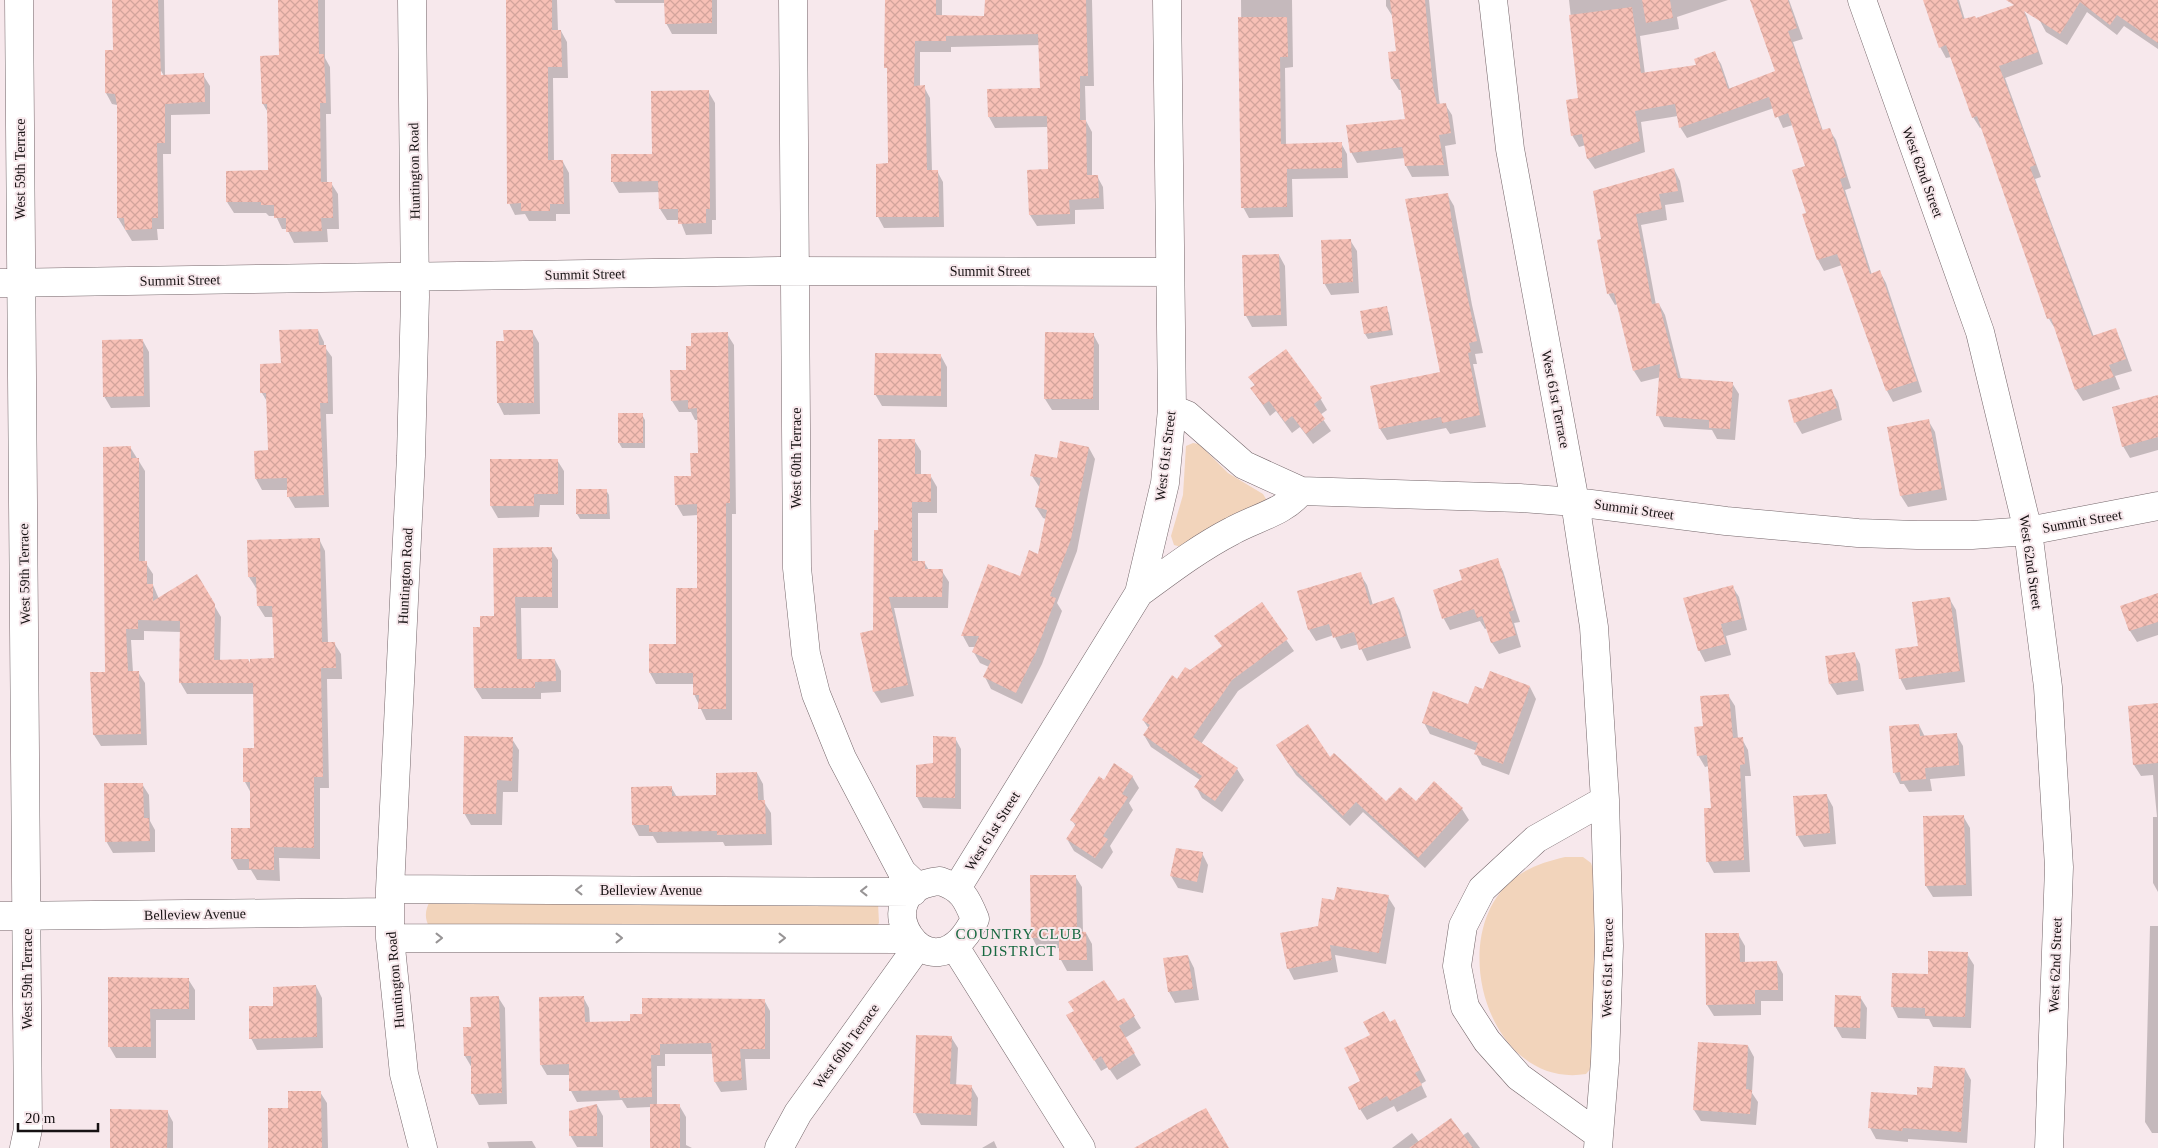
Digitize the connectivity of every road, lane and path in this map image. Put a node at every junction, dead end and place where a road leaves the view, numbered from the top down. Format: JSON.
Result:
{"nodes":[{"id":1,"x":19,"y":0,"type":"edge"},
{"id":2,"x":412,"y":0,"type":"edge"},
{"id":3,"x":793,"y":0,"type":"edge"},
{"id":4,"x":1167,"y":0,"type":"edge"},
{"id":5,"x":1493,"y":0,"type":"edge"},
{"id":6,"x":1862,"y":0,"type":"edge"},
{"id":7,"x":795,"y":270,"type":"junction"},
{"id":8,"x":1170,"y":272,"type":"junction"},
{"id":9,"x":416,"y":277,"type":"junction"},
{"id":10,"x":11,"y":283,"type":"edge"},
{"id":11,"x":1172,"y":409,"type":"junction"},
{"id":12,"x":1301,"y":491,"type":"junction"},
{"id":13,"x":1576,"y":502,"type":"junction"},
{"id":14,"x":2158,"y":506,"type":"edge"},
{"id":15,"x":2028,"y":531,"type":"junction"},
{"id":16,"x":1139,"y":593,"type":"junction"},
{"id":17,"x":1605,"y":800,"type":"junction"},
{"id":18,"x":957,"y":888,"type":"junction"},
{"id":19,"x":915,"y":889,"type":"junction"},
{"id":20,"x":390,"y":913,"type":"junction"},
{"id":21,"x":0,"y":916,"type":"edge"},
{"id":22,"x":27,"y":916,"type":"junction"},
{"id":23,"x":913,"y":942,"type":"junction"},
{"id":24,"x":954,"y":946,"type":"junction"},
{"id":25,"x":1599,"y":1141,"type":"edge"},
{"id":26,"x":24,"y":1148,"type":"edge"},
{"id":27,"x":423,"y":1148,"type":"edge"},
{"id":28,"x":779,"y":1148,"type":"edge"},
{"id":29,"x":1081,"y":1148,"type":"edge"},
{"id":30,"x":2048,"y":1148,"type":"edge"}],
"edges":[{"from":1,"to":10,"type":"street","name":"West 59th Terrace"},
{"from":2,"to":9,"type":"street","name":"Huntington Road"},
{"from":3,"to":7,"type":"street","name":"West 60th Terrace"},
{"from":4,"to":8,"type":"street","name":"West 61st Street"},
{"from":5,"to":13,"type":"street","name":"West 61st Terrace"},
{"from":6,"to":15,"type":"street","name":"West 62nd Street"},
{"from":7,"to":8,"type":"street","name":"Summit Street"},
{"from":7,"to":9,"type":"street","name":"Summit Street"},
{"from":7,"to":19,"type":"street","name":"West 60th Terrace"},
{"from":8,"to":11,"type":"street","name":"West 61st Street"},
{"from":9,"to":10,"type":"street","name":"Summit Street"},
{"from":9,"to":20,"type":"street","name":"Huntington Road"},
{"from":10,"to":22,"type":"street","name":"West 59th Terrace"},
{"from":11,"to":12,"type":"street"},
{"from":11,"to":16,"type":"street","name":"West 61st Street"},
{"from":12,"to":13,"type":"street","name":"Summit Street"},
{"from":12,"to":16,"type":"street"},
{"from":13,"to":15,"type":"street","name":"Summit Street"},
{"from":13,"to":17,"type":"street","name":"West 61st Terrace"},
{"from":14,"to":15,"type":"street","name":"Summit Street"},
{"from":15,"to":30,"type":"street","name":"West 62nd Street"},
{"from":16,"to":18,"type":"street","name":"West 61st Street"},
{"from":17,"to":25,"type":"street","name":"West 61st Terrace"},
{"from":17,"to":25,"type":"street","name":"West 61st Terrace"},
{"from":18,"to":19,"type":"street"},
{"from":18,"to":24,"type":"street"},
{"from":19,"to":20,"type":"street","name":"Belleview Avenue","one_way":true},
{"from":19,"to":23,"type":"street"},
{"from":20,"to":22,"type":"street","name":"Belleview Avenue"},
{"from":20,"to":23,"type":"street","name":"Belleview Avenue","one_way":true},
{"from":20,"to":27,"type":"street","name":"Huntington Road"},
{"from":21,"to":22,"type":"street","name":"Belleview Avenue"},
{"from":22,"to":26,"type":"street","name":"West 59th Terrace"},
{"from":23,"to":24,"type":"street"},
{"from":23,"to":28,"type":"street","name":"West 60th Terrace"},
{"from":24,"to":29,"type":"street"}]}
